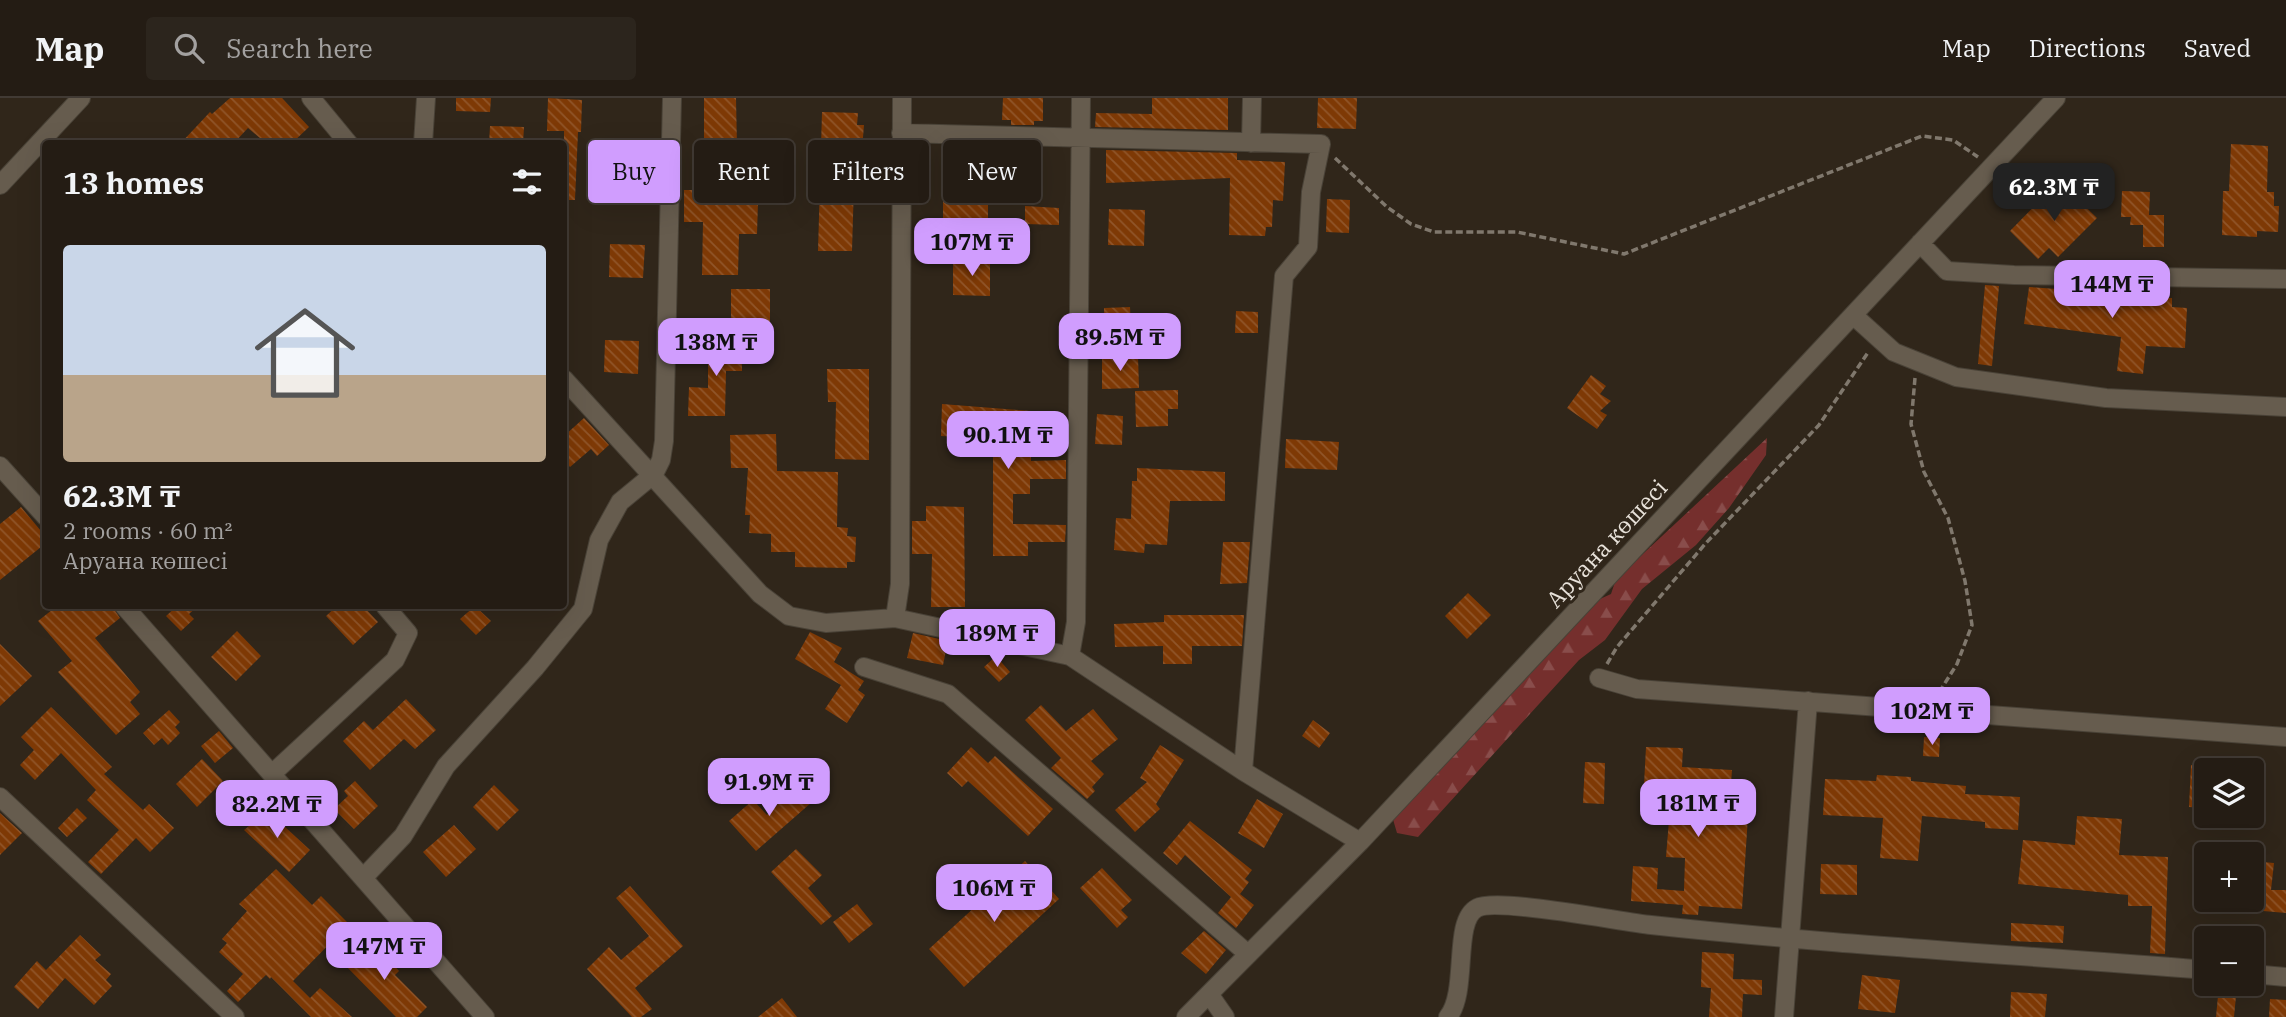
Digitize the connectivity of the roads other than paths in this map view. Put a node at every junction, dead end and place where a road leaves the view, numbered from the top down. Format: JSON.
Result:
{"nodes":[{"id":1,"x":81,"y":98,"type":"edge"},
{"id":2,"x":311,"y":98,"type":"edge"},
{"id":3,"x":426,"y":98,"type":"edge"},
{"id":4,"x":672,"y":98,"type":"edge"},
{"id":5,"x":902,"y":98,"type":"edge"},
{"id":6,"x":1081,"y":98,"type":"edge"},
{"id":7,"x":1252,"y":98,"type":"edge"},
{"id":8,"x":2056,"y":98,"type":"edge"},
{"id":9,"x":901,"y":133,"type":"junction"},
{"id":10,"x":1080,"y":137,"type":"junction"},
{"id":11,"x":346,"y":140,"type":"edge"},
{"id":12,"x":423,"y":140,"type":"edge"},
{"id":13,"x":1251,"y":142,"type":"junction"},
{"id":14,"x":0,"y":185,"type":"edge"},
{"id":15,"x":1920,"y":243,"type":"junction"},
{"id":16,"x":2286,"y":279,"type":"edge"},
{"id":17,"x":1853,"y":315,"type":"junction"},
{"id":18,"x":567,"y":382,"type":"edge"},
{"id":19,"x":2286,"y":407,"type":"edge"},
{"id":20,"x":0,"y":466,"type":"edge"},
{"id":21,"x":654,"y":474,"type":"junction"},
{"id":22,"x":42,"y":513,"type":"edge"},
{"id":23,"x":127,"y":609,"type":"edge"},
{"id":24,"x":388,"y":609,"type":"edge"},
{"id":25,"x":895,"y":618,"type":"junction"},
{"id":26,"x":1070,"y":656,"type":"junction"},
{"id":27,"x":864,"y":667,"type":"dead end"},
{"id":28,"x":1599,"y":678,"type":"road end"},
{"id":29,"x":1808,"y":701,"type":"junction"},
{"id":30,"x":2286,"y":737,"type":"edge"},
{"id":31,"x":1244,"y":771,"type":"junction"},
{"id":32,"x":273,"y":773,"type":"junction"},
{"id":33,"x":0,"y":797,"type":"edge"},
{"id":34,"x":1360,"y":842,"type":"junction"},
{"id":35,"x":363,"y":878,"type":"junction"},
{"id":36,"x":1791,"y":937,"type":"junction"},
{"id":37,"x":1248,"y":954,"type":"junction"},
{"id":38,"x":2194,"y":969,"type":"edge"},
{"id":39,"x":2264,"y":975,"type":"edge"},
{"id":40,"x":2286,"y":977,"type":"edge"},
{"id":41,"x":1209,"y":994,"type":"junction"},
{"id":42,"x":235,"y":1017,"type":"edge"},
{"id":43,"x":485,"y":1017,"type":"edge"},
{"id":44,"x":1186,"y":1017,"type":"edge"},
{"id":45,"x":1225,"y":1017,"type":"edge"},
{"id":46,"x":1448,"y":1017,"type":"edge"},
{"id":47,"x":1784,"y":1017,"type":"edge"}],
"edges":[{"from":1,"to":14,"type":"street"},
{"from":2,"to":11,"type":"street"},
{"from":3,"to":12,"type":"street"},
{"from":4,"to":21,"type":"street"},
{"from":5,"to":9,"type":"street"},
{"from":6,"to":10,"type":"street"},
{"from":7,"to":13,"type":"street"},
{"from":8,"to":15,"type":"street","name":"Аруана көшесі"},
{"from":9,"to":10,"type":"street"},
{"from":9,"to":25,"type":"street"},
{"from":10,"to":13,"type":"street"},
{"from":10,"to":26,"type":"street"},
{"from":13,"to":31,"type":"street"},
{"from":15,"to":16,"type":"street"},
{"from":15,"to":17,"type":"street","name":"Аруана көшесі"},
{"from":17,"to":19,"type":"street"},
{"from":17,"to":34,"type":"street","name":"Аруана көшесі"},
{"from":18,"to":21,"type":"street"},
{"from":20,"to":22,"type":"street"},
{"from":21,"to":25,"type":"street"},
{"from":21,"to":35,"type":"street"},
{"from":23,"to":32,"type":"street"},
{"from":24,"to":32,"type":"street"},
{"from":25,"to":26,"type":"street"},
{"from":26,"to":31,"type":"street"},
{"from":27,"to":37,"type":"street"},
{"from":28,"to":29,"type":"street"},
{"from":29,"to":30,"type":"street"},
{"from":29,"to":36,"type":"street"},
{"from":31,"to":34,"type":"street"},
{"from":32,"to":35,"type":"street"},
{"from":33,"to":42,"type":"street"},
{"from":34,"to":37,"type":"street","name":"Аруана көшесі"},
{"from":35,"to":43,"type":"street"},
{"from":36,"to":38,"type":"street"},
{"from":36,"to":46,"type":"street"},
{"from":36,"to":47,"type":"street"},
{"from":37,"to":41,"type":"street","name":"Аруана көшесі"},
{"from":39,"to":40,"type":"street"},
{"from":41,"to":44,"type":"street","name":"Аруана көшесі"},
{"from":41,"to":45,"type":"street"}]}
